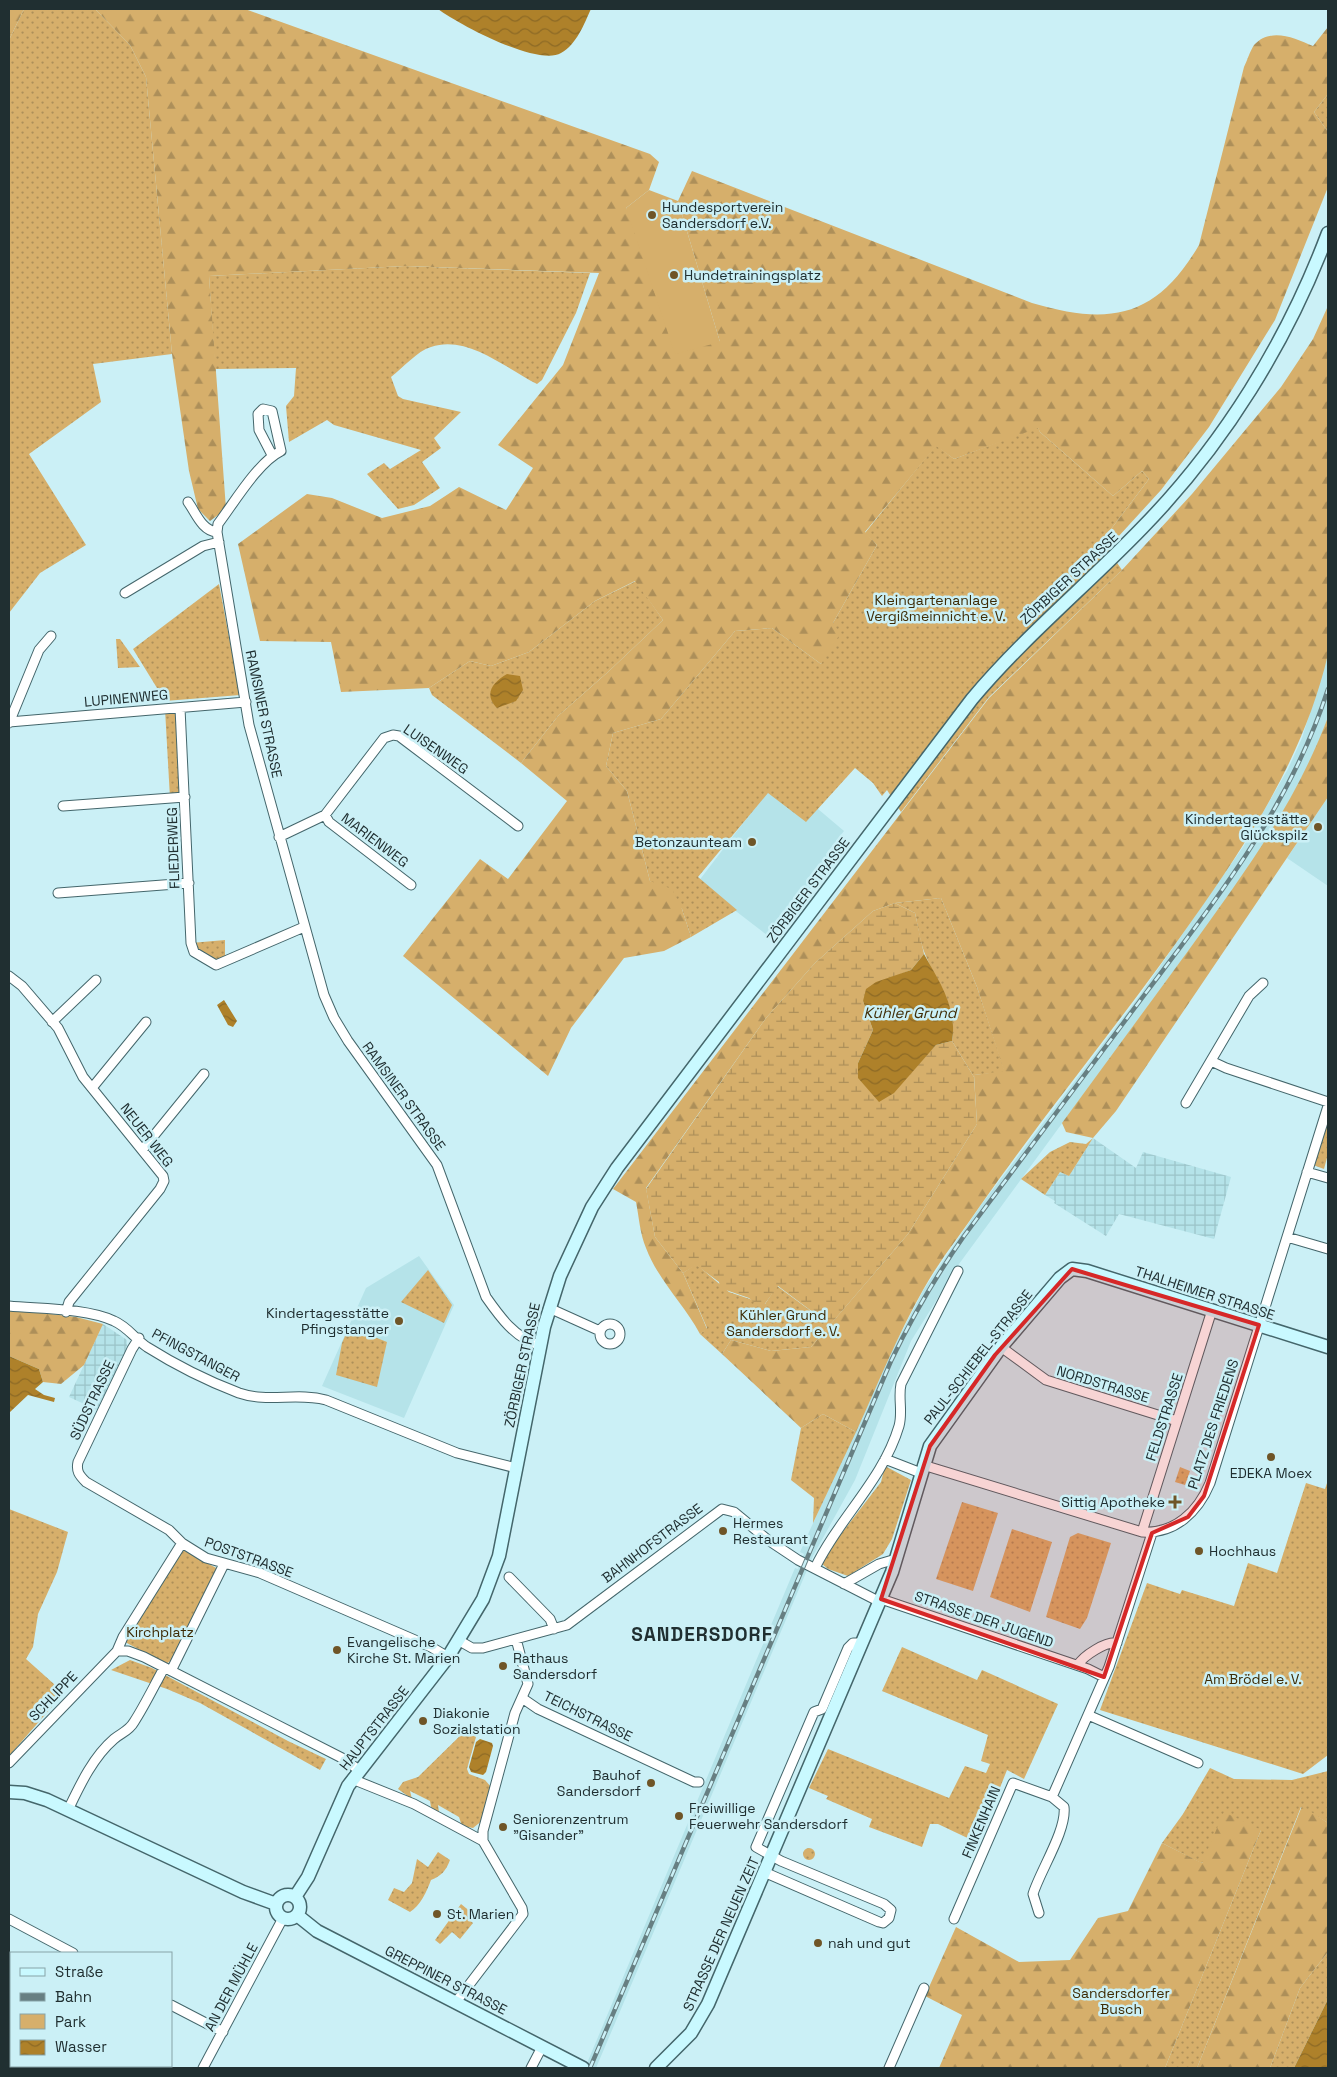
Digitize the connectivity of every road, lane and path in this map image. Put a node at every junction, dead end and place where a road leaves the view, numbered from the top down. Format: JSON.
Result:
{"nodes":[{"id":1,"x":1328,"y":233,"type":"edge"},
{"id":2,"x":272,"y":455,"type":"junction"},
{"id":3,"x":188,"y":502,"type":"dead end"},
{"id":4,"x":217,"y":532,"type":"junction"},
{"id":5,"x":219,"y":542,"type":"junction"},
{"id":6,"x":125,"y":593,"type":"dead end"},
{"id":7,"x":51,"y":636,"type":"dead end"},
{"id":8,"x":246,"y":702,"type":"junction"},
{"id":9,"x":180,"y":708,"type":"junction"},
{"id":10,"x":9,"y":722,"type":"edge"},
{"id":11,"x":185,"y":797,"type":"junction"},
{"id":12,"x":63,"y":806,"type":"dead end"},
{"id":13,"x":325,"y":815,"type":"junction"},
{"id":14,"x":518,"y":826,"type":"dead end"},
{"id":15,"x":279,"y":837,"type":"junction"},
{"id":16,"x":189,"y":883,"type":"junction"},
{"id":17,"x":411,"y":884,"type":"dead end"},
{"id":18,"x":58,"y":893,"type":"dead end"},
{"id":19,"x":304,"y":927,"type":"junction"},
{"id":20,"x":9,"y":976,"type":"edge"},
{"id":21,"x":96,"y":980,"type":"dead end"},
{"id":22,"x":1263,"y":983,"type":"dead end"},
{"id":23,"x":52,"y":1022,"type":"junction"},
{"id":24,"x":146,"y":1022,"type":"dead end"},
{"id":25,"x":1211,"y":1060,"type":"junction"},
{"id":26,"x":204,"y":1074,"type":"dead end"},
{"id":27,"x":92,"y":1088,"type":"junction"},
{"id":28,"x":1328,"y":1102,"type":"edge"},
{"id":29,"x":1186,"y":1103,"type":"dead end"},
{"id":30,"x":1328,"y":1106,"type":"edge"},
{"id":31,"x":143,"y":1149,"type":"junction"},
{"id":32,"x":1307,"y":1172,"type":"junction"},
{"id":33,"x":1328,"y":1178,"type":"edge"},
{"id":34,"x":1287,"y":1237,"type":"junction"},
{"id":35,"x":1328,"y":1249,"type":"edge"},
{"id":36,"x":1072,"y":1269,"type":"joint"},
{"id":37,"x":958,"y":1271,"type":"dead end"},
{"id":38,"x":9,"y":1306,"type":"edge"},
{"id":39,"x":549,"y":1308,"type":"junction"},
{"id":40,"x":1212,"y":1310,"type":"junction"},
{"id":41,"x":66,"y":1312,"type":"junction"},
{"id":42,"x":1259,"y":1326,"type":"junction"},
{"id":43,"x":600,"y":1331,"type":"dead end"},
{"id":44,"x":139,"y":1338,"type":"junction"},
{"id":45,"x":539,"y":1345,"type":"junction"},
{"id":46,"x":1001,"y":1347,"type":"junction"},
{"id":47,"x":1328,"y":1347,"type":"edge"},
{"id":48,"x":1177,"y":1421,"type":"junction"},
{"id":49,"x":885,"y":1459,"type":"junction"},
{"id":50,"x":516,"y":1468,"type":"junction"},
{"id":51,"x":922,"y":1469,"type":"junction"},
{"id":52,"x":80,"y":1476,"type":"joint"},
{"id":53,"x":1142,"y":1532,"type":"junction"},
{"id":54,"x":1152,"y":1532,"type":"junction"},
{"id":55,"x":182,"y":1542,"type":"junction"},
{"id":56,"x":896,"y":1559,"type":"junction"},
{"id":57,"x":224,"y":1564,"type":"junction"},
{"id":58,"x":815,"y":1568,"type":"junction"},
{"id":59,"x":509,"y":1577,"type":"dead end"},
{"id":60,"x":844,"y":1584,"type":"junction"},
{"id":61,"x":880,"y":1600,"type":"junction"},
{"id":62,"x":554,"y":1629,"type":"junction"},
{"id":63,"x":516,"y":1639,"type":"junction"},
{"id":64,"x":458,"y":1640,"type":"junction"},
{"id":65,"x":1117,"y":1643,"type":"junction"},
{"id":66,"x":117,"y":1651,"type":"junction"},
{"id":67,"x":448,"y":1657,"type":"junction"},
{"id":68,"x":1078,"y":1665,"type":"junction"},
{"id":69,"x":167,"y":1670,"type":"junction"},
{"id":70,"x":1104,"y":1677,"type":"junction"},
{"id":71,"x":522,"y":1698,"type":"junction"},
{"id":72,"x":826,"y":1713,"type":"junction"},
{"id":73,"x":1088,"y":1715,"type":"junction"},
{"id":74,"x":9,"y":1763,"type":"edge"},
{"id":75,"x":1198,"y":1763,"type":"dead end"},
{"id":76,"x":789,"y":1771,"type":"junction"},
{"id":77,"x":356,"y":1775,"type":"junction"},
{"id":78,"x":804,"y":1778,"type":"junction"},
{"id":79,"x":699,"y":1782,"type":"dead end"},
{"id":80,"x":9,"y":1792,"type":"edge"},
{"id":81,"x":1052,"y":1797,"type":"junction"},
{"id":82,"x":68,"y":1810,"type":"junction"},
{"id":83,"x":483,"y":1841,"type":"junction"},
{"id":84,"x":772,"y":1854,"type":"junction"},
{"id":85,"x":764,"y":1872,"type":"junction"},
{"id":86,"x":295,"y":1897,"type":"junction"},
{"id":87,"x":276,"y":1904,"type":"junction"},
{"id":88,"x":1039,"y":1913,"type":"dead end"},
{"id":89,"x":297,"y":1915,"type":"junction"},
{"id":90,"x":283,"y":1918,"type":"junction"},
{"id":91,"x":9,"y":1919,"type":"edge"},
{"id":92,"x":954,"y":1919,"type":"dead end"},
{"id":93,"x":71,"y":1952,"type":"edge"},
{"id":94,"x":924,"y":1988,"type":"dead end"},
{"id":95,"x":456,"y":2002,"type":"junction"},
{"id":96,"x":172,"y":2006,"type":"edge"},
{"id":97,"x":223,"y":2032,"type":"junction"},
{"id":98,"x":542,"y":2047,"type":"junction"},
{"id":99,"x":660,"y":2067,"type":"edge"},
{"id":100,"x":203,"y":2068,"type":"edge"},
{"id":101,"x":530,"y":2068,"type":"edge"},
{"id":102,"x":583,"y":2068,"type":"edge"},
{"id":103,"x":889,"y":2068,"type":"edge"}],
"edges":[{"from":1,"to":39,"type":"street","name":"ZÖRBIGER STRASSE"},
{"from":2,"to":2,"type":"street"},
{"from":2,"to":4,"type":"street"},
{"from":3,"to":4,"type":"street"},
{"from":4,"to":5,"type":"street","name":"RAMSINER STRASSE"},
{"from":5,"to":6,"type":"street"},
{"from":5,"to":8,"type":"street","name":"RAMSINER STRASSE"},
{"from":7,"to":10,"type":"street","name":"LUPINENWEG"},
{"from":8,"to":9,"type":"street","name":"LUPINENWEG"},
{"from":8,"to":15,"type":"street","name":"RAMSINER STRASSE"},
{"from":9,"to":10,"type":"street","name":"LUPINENWEG"},
{"from":9,"to":11,"type":"street","name":"FLIEDERWEG"},
{"from":11,"to":12,"type":"street"},
{"from":11,"to":16,"type":"street","name":"FLIEDERWEG"},
{"from":13,"to":14,"type":"street","name":"LUISENWEG"},
{"from":13,"to":15,"type":"street","name":"LUISENWEG"},
{"from":13,"to":17,"type":"street","name":"MARIENWEG"},
{"from":15,"to":19,"type":"street","name":"RAMSINER STRASSE"},
{"from":16,"to":18,"type":"street"},
{"from":16,"to":19,"type":"street","name":"FLIEDERWEG"},
{"from":19,"to":45,"type":"street","name":"RAMSINER STRASSE"},
{"from":20,"to":23,"type":"street","name":"NEUER WEG"},
{"from":21,"to":23,"type":"street"},
{"from":22,"to":25,"type":"street"},
{"from":23,"to":27,"type":"street","name":"NEUER WEG"},
{"from":24,"to":27,"type":"street"},
{"from":25,"to":28,"type":"street"},
{"from":25,"to":29,"type":"street"},
{"from":26,"to":31,"type":"street"},
{"from":27,"to":31,"type":"street","name":"NEUER WEG"},
{"from":30,"to":32,"type":"street","name":"PLATZ DES FRIEDENS"},
{"from":31,"to":41,"type":"street","name":"NEUER WEG"},
{"from":32,"to":33,"type":"street"},
{"from":32,"to":34,"type":"street","name":"PLATZ DES FRIEDENS"},
{"from":34,"to":35,"type":"street"},
{"from":34,"to":42,"type":"street","name":"PLATZ DES FRIEDENS"},
{"from":36,"to":40,"type":"street","name":"THALHEIMER STRASSE"},
{"from":36,"to":46,"type":"street","name":"PAUL-SCHIEBEL-STRASSE"},
{"from":37,"to":49,"type":"street"},
{"from":38,"to":41,"type":"street","name":"PFINGSTANGER"},
{"from":39,"to":43,"type":"street"},
{"from":39,"to":45,"type":"street","name":"ZÖRBIGER STRASSE"},
{"from":40,"to":42,"type":"street","name":"THALHEIMER STRASSE"},
{"from":40,"to":48,"type":"street","name":"FELDSTRASSE"},
{"from":41,"to":44,"type":"street","name":"PFINGSTANGER"},
{"from":42,"to":47,"type":"street","name":"THALHEIMER STRASSE"},
{"from":42,"to":54,"type":"street","name":"PLATZ DES FRIEDENS"},
{"from":44,"to":50,"type":"street","name":"PFINGSTANGER"},
{"from":44,"to":52,"type":"street","name":"SÜDSTRASSE"},
{"from":45,"to":50,"type":"street","name":"ZÖRBIGER STRASSE"},
{"from":46,"to":48,"type":"street","name":"NORDSTRASSE"},
{"from":46,"to":51,"type":"street","name":"PAUL-SCHIEBEL-STRASSE"},
{"from":48,"to":53,"type":"street","name":"FELDSTRASSE"},
{"from":49,"to":51,"type":"street"},
{"from":49,"to":58,"type":"street"},
{"from":50,"to":64,"type":"street","name":"HAUPTSTRASSE"},
{"from":51,"to":53,"type":"street"},
{"from":51,"to":56,"type":"street","name":"PAUL-SCHIEBEL-STRASSE"},
{"from":52,"to":55,"type":"street","name":"POSTSTRASSE"},
{"from":53,"to":54,"type":"street"},
{"from":54,"to":65,"type":"street"},
{"from":55,"to":57,"type":"street","name":"POSTSTRASSE"},
{"from":55,"to":66,"type":"street"},
{"from":56,"to":60,"type":"street"},
{"from":56,"to":61,"type":"street","name":"PAUL-SCHIEBEL-STRASSE"},
{"from":57,"to":67,"type":"street","name":"POSTSTRASSE"},
{"from":57,"to":69,"type":"street"},
{"from":58,"to":60,"type":"street","name":"BAHNHOFSTRASSE"},
{"from":58,"to":62,"type":"street","name":"BAHNHOFSTRASSE"},
{"from":59,"to":62,"type":"street"},
{"from":60,"to":61,"type":"street","name":"BAHNHOFSTRASSE"},
{"from":61,"to":68,"type":"street","name":"STRASSE DER JUGEND"},
{"from":61,"to":72,"type":"street","name":"STRASSE DER NEUEN ZEIT"},
{"from":62,"to":63,"type":"street","name":"BAHNHOFSTRASSE"},
{"from":63,"to":64,"type":"street","name":"BAHNHOFSTRASSE"},
{"from":63,"to":71,"type":"street","name":"TEICHSTRASSE"},
{"from":64,"to":67,"type":"street","name":"HAUPTSTRASSE"},
{"from":65,"to":68,"type":"street"},
{"from":65,"to":70,"type":"street"},
{"from":66,"to":69,"type":"street"},
{"from":66,"to":74,"type":"street","name":"SCHLIPPE"},
{"from":67,"to":77,"type":"street","name":"HAUPTSTRASSE"},
{"from":68,"to":70,"type":"street","name":"STRASSE DER JUGEND"},
{"from":69,"to":77,"type":"street"},
{"from":69,"to":82,"type":"street"},
{"from":70,"to":73,"type":"street"},
{"from":71,"to":79,"type":"street","name":"TEICHSTRASSE"},
{"from":71,"to":83,"type":"street"},
{"from":72,"to":76,"type":"street","name":"STRASSE DER NEUEN ZEIT"},
{"from":72,"to":78,"type":"street","name":"STRASSE DER NEUEN ZEIT"},
{"from":73,"to":75,"type":"street"},
{"from":73,"to":81,"type":"street"},
{"from":76,"to":78,"type":"street"},
{"from":76,"to":84,"type":"street","name":"STRASSE DER NEUEN ZEIT"},
{"from":77,"to":83,"type":"street"},
{"from":77,"to":86,"type":"street","name":"HAUPTSTRASSE"},
{"from":78,"to":84,"type":"street","name":"STRASSE DER NEUEN ZEIT"},
{"from":80,"to":82,"type":"street"},
{"from":81,"to":88,"type":"street"},
{"from":81,"to":92,"type":"street","name":"FINKENHAIN"},
{"from":82,"to":87,"type":"street"},
{"from":83,"to":95,"type":"street"},
{"from":84,"to":85,"type":"street","name":"STRASSE DER NEUEN ZEIT"},
{"from":84,"to":85,"type":"street"},
{"from":85,"to":99,"type":"street","name":"STRASSE DER NEUEN ZEIT"},
{"from":86,"to":87,"type":"street"},
{"from":86,"to":89,"type":"street"},
{"from":87,"to":90,"type":"street"},
{"from":89,"to":90,"type":"street"},
{"from":89,"to":95,"type":"street","name":"GREPPINER STRASSE"},
{"from":90,"to":97,"type":"street","name":"AN DER MÜHLE"},
{"from":91,"to":93,"type":"street"},
{"from":94,"to":103,"type":"street"},
{"from":95,"to":98,"type":"street","name":"GREPPINER STRASSE"},
{"from":96,"to":97,"type":"street"},
{"from":97,"to":100,"type":"street","name":"AN DER MÜHLE"},
{"from":98,"to":101,"type":"street"},
{"from":98,"to":102,"type":"street","name":"GREPPINER STRASSE"}]}
